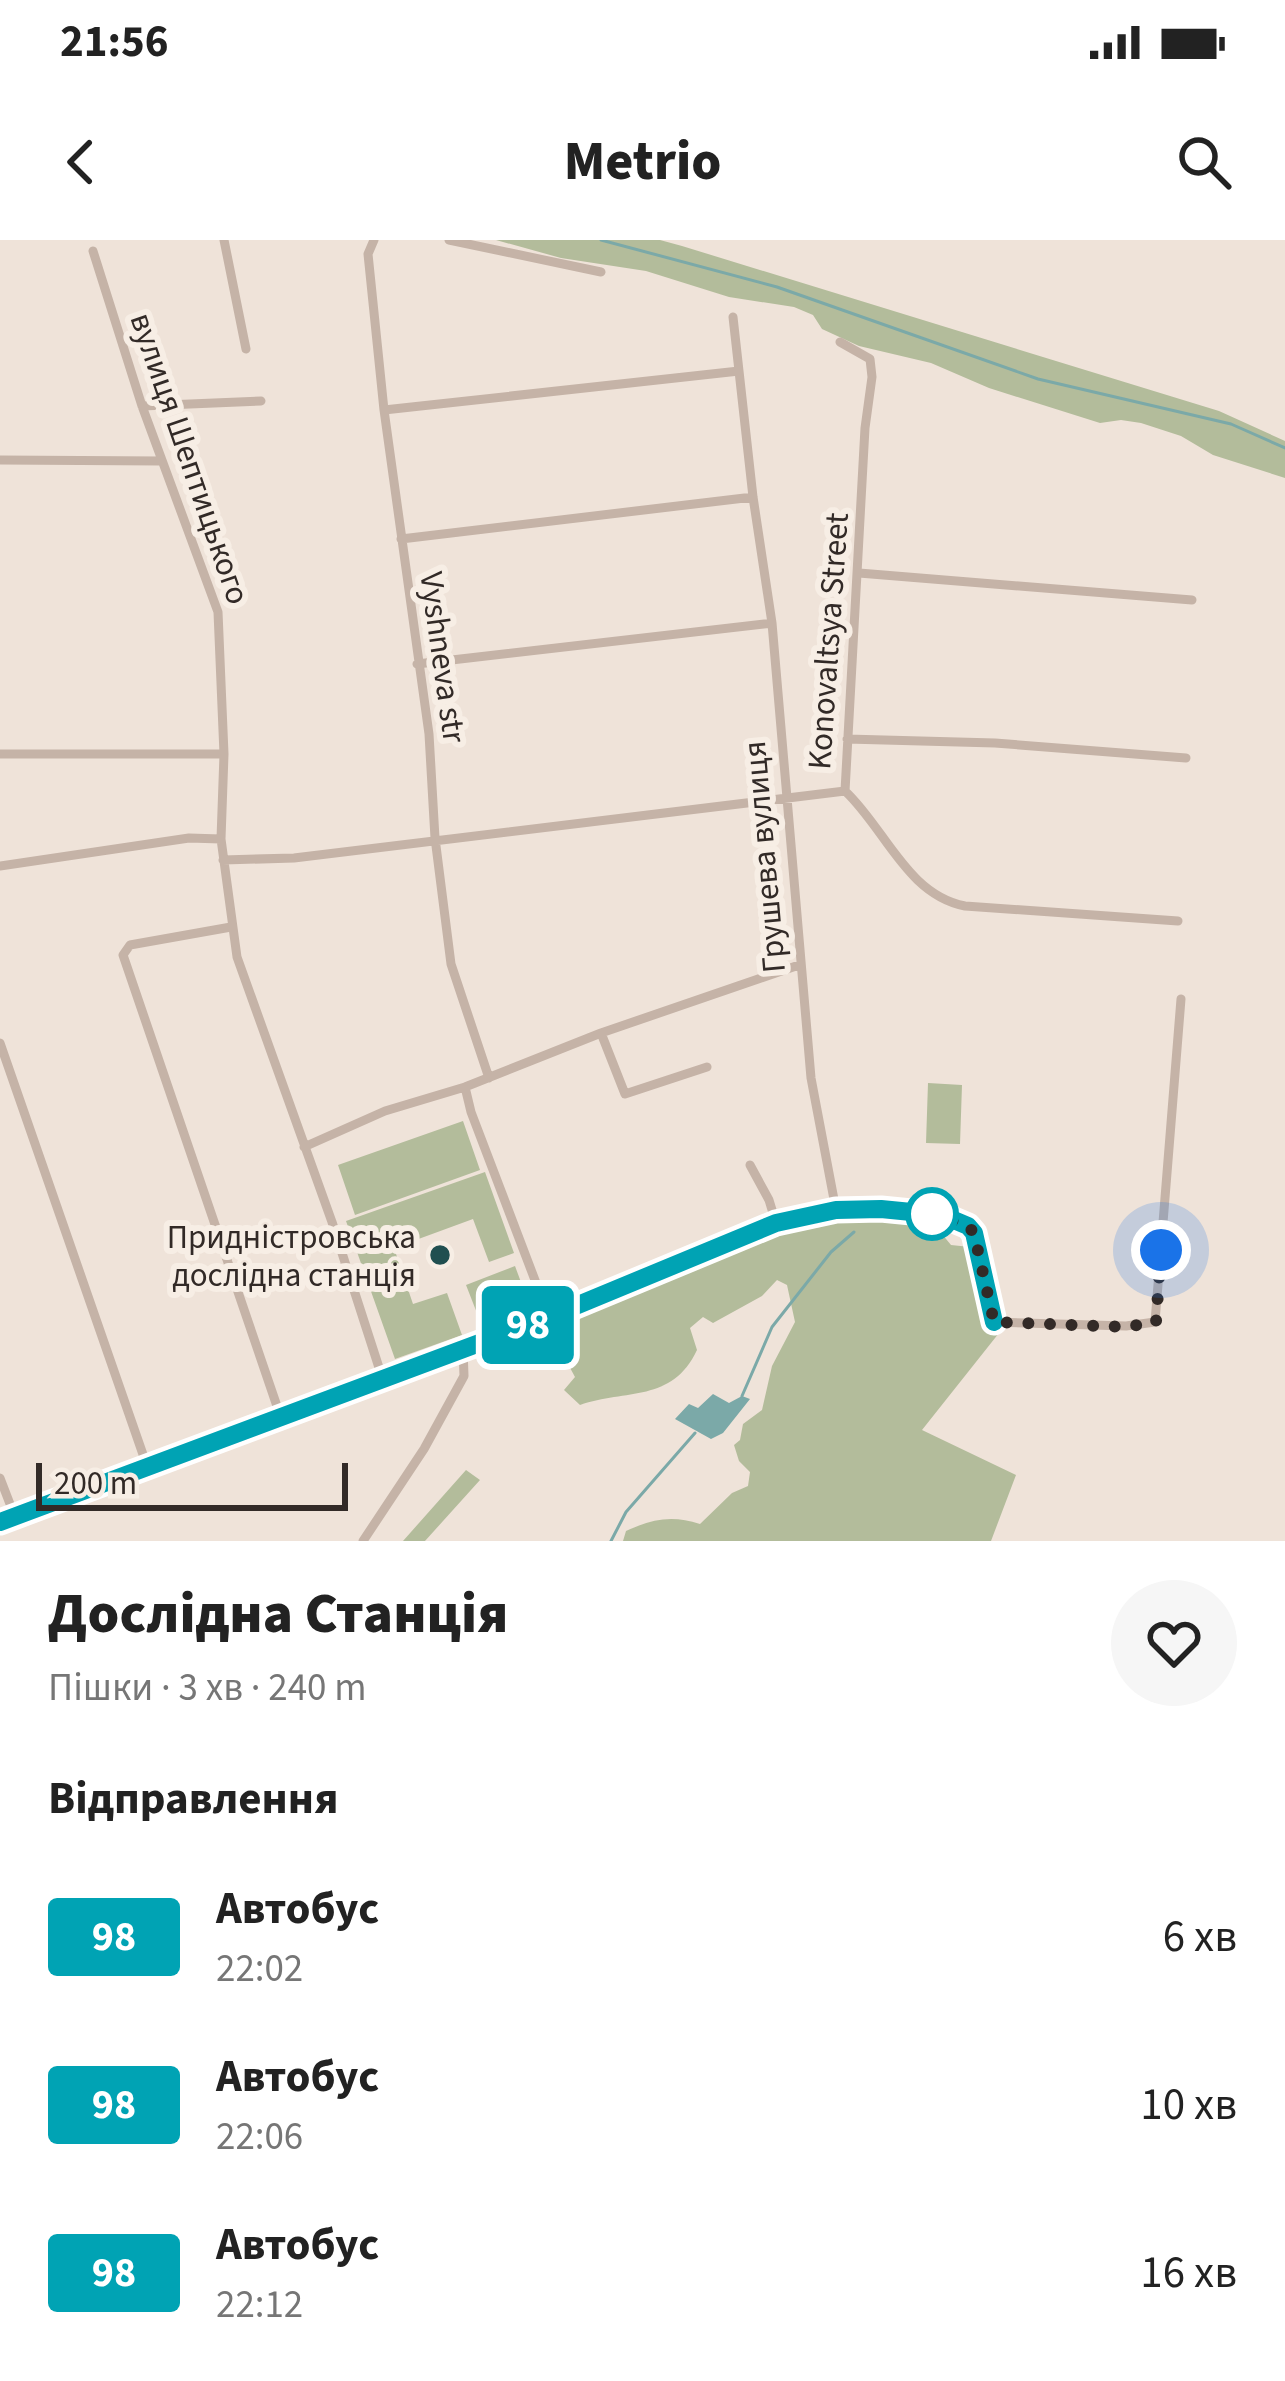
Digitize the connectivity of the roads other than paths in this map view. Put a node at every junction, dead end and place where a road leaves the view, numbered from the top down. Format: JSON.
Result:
{"nodes":[{"id":1,"x":224,"y":240,"type":"edge"},
{"id":2,"x":374,"y":240,"type":"edge"},
{"id":3,"x":448,"y":240,"type":"edge"},
{"id":4,"x":93,"y":251,"type":"dead end"},
{"id":5,"x":601,"y":272,"type":"dead end"},
{"id":6,"x":733,"y":317,"type":"dead end"},
{"id":7,"x":840,"y":343,"type":"dead end"},
{"id":8,"x":246,"y":349,"type":"dead end"},
{"id":9,"x":739,"y":371,"type":"junction"},
{"id":10,"x":260,"y":401,"type":"dead end"},
{"id":11,"x":142,"y":406,"type":"junction"},
{"id":12,"x":384,"y":410,"type":"junction"},
{"id":13,"x":0,"y":460,"type":"edge"},
{"id":14,"x":161,"y":461,"type":"junction"},
{"id":15,"x":753,"y":497,"type":"junction"},
{"id":16,"x":401,"y":539,"type":"junction"},
{"id":17,"x":859,"y":573,"type":"junction"},
{"id":18,"x":1192,"y":600,"type":"dead end"},
{"id":19,"x":772,"y":623,"type":"junction"},
{"id":20,"x":417,"y":664,"type":"junction"},
{"id":21,"x":848,"y":739,"type":"junction"},
{"id":22,"x":0,"y":754,"type":"edge"},
{"id":23,"x":224,"y":754,"type":"junction"},
{"id":24,"x":1186,"y":758,"type":"dead end"},
{"id":25,"x":845,"y":791,"type":"junction"},
{"id":26,"x":784,"y":800,"type":"junction"},
{"id":27,"x":435,"y":838,"type":"junction"},
{"id":28,"x":221,"y":839,"type":"junction"},
{"id":29,"x":223,"y":860,"type":"junction"},
{"id":30,"x":0,"y":866,"type":"edge"},
{"id":31,"x":1178,"y":921,"type":"dead end"},
{"id":32,"x":231,"y":927,"type":"junction"},
{"id":33,"x":799,"y":965,"type":"junction"},
{"id":34,"x":1181,"y":999,"type":"dead end"},
{"id":35,"x":601,"y":1033,"type":"junction"},
{"id":36,"x":0,"y":1043,"type":"edge"},
{"id":37,"x":707,"y":1067,"type":"dead end"},
{"id":38,"x":489,"y":1078,"type":"junction"},
{"id":39,"x":465,"y":1087,"type":"junction"},
{"id":40,"x":304,"y":1147,"type":"junction"},
{"id":41,"x":749,"y":1165,"type":"dead end"},
{"id":42,"x":836,"y":1210,"type":"junction"},
{"id":43,"x":776,"y":1223,"type":"junction"},
{"id":44,"x":549,"y":1317,"type":"junction"},
{"id":45,"x":464,"y":1349,"type":"junction"},
{"id":46,"x":383,"y":1380,"type":"junction"},
{"id":47,"x":280,"y":1415,"type":"junction"},
{"id":48,"x":147,"y":1466,"type":"junction"},
{"id":49,"x":0,"y":1478,"type":"edge"},
{"id":50,"x":14,"y":1517,"type":"junction"},
{"id":51,"x":0,"y":1522,"type":"edge"},
{"id":52,"x":363,"y":1541,"type":"edge"}],
"edges":[{"from":1,"to":8,"type":"street"},
{"from":2,"to":12,"type":"street","name":"Vyshneva str"},
{"from":3,"to":5,"type":"street"},
{"from":4,"to":11,"type":"street","name":"вулиця Шептицького"},
{"from":6,"to":9,"type":"street","name":"Грушева вулиця"},
{"from":7,"to":17,"type":"street","name":"Konovaltsya Street"},
{"from":9,"to":12,"type":"street"},
{"from":9,"to":15,"type":"street","name":"Грушева вулиця"},
{"from":10,"to":11,"type":"street"},
{"from":11,"to":14,"type":"street","name":"вулиця Шептицького"},
{"from":12,"to":16,"type":"street","name":"Vyshneva str"},
{"from":13,"to":14,"type":"street"},
{"from":14,"to":23,"type":"street","name":"вулиця Шептицького"},
{"from":15,"to":16,"type":"street"},
{"from":15,"to":19,"type":"street","name":"Грушева вулиця"},
{"from":16,"to":20,"type":"street","name":"Vyshneva str"},
{"from":17,"to":18,"type":"street"},
{"from":17,"to":21,"type":"street","name":"Konovaltsya Street"},
{"from":19,"to":20,"type":"street"},
{"from":19,"to":26,"type":"street","name":"Грушева вулиця"},
{"from":20,"to":27,"type":"street","name":"Vyshneva str"},
{"from":21,"to":24,"type":"street"},
{"from":21,"to":25,"type":"street","name":"Konovaltsya Street"},
{"from":22,"to":23,"type":"street"},
{"from":23,"to":28,"type":"street","name":"вулиця Шептицького"},
{"from":25,"to":26,"type":"street"},
{"from":25,"to":31,"type":"street","name":"Konovaltsya Street"},
{"from":26,"to":27,"type":"street"},
{"from":26,"to":33,"type":"street","name":"Грушева вулиця"},
{"from":27,"to":29,"type":"street"},
{"from":27,"to":38,"type":"street","name":"Vyshneva str"},
{"from":28,"to":29,"type":"street","name":"вулиця Шептицького"},
{"from":28,"to":30,"type":"street"},
{"from":29,"to":32,"type":"street","name":"вулиця Шептицького"},
{"from":32,"to":40,"type":"street","name":"вулиця Шептицького"},
{"from":32,"to":47,"type":"street"},
{"from":33,"to":35,"type":"street"},
{"from":33,"to":42,"type":"street","name":"Грушева вулиця"},
{"from":34,"to":42,"type":"street"},
{"from":35,"to":37,"type":"street"},
{"from":35,"to":38,"type":"street"},
{"from":36,"to":48,"type":"street"},
{"from":38,"to":39,"type":"street"},
{"from":39,"to":40,"type":"street"},
{"from":39,"to":44,"type":"street"},
{"from":40,"to":46,"type":"street","name":"вулиця Шептицького"},
{"from":41,"to":43,"type":"street"},
{"from":42,"to":43,"type":"street"},
{"from":43,"to":44,"type":"street"},
{"from":44,"to":45,"type":"street"},
{"from":45,"to":46,"type":"street"},
{"from":45,"to":52,"type":"street"},
{"from":46,"to":47,"type":"street"},
{"from":47,"to":48,"type":"street"},
{"from":48,"to":50,"type":"street"},
{"from":49,"to":50,"type":"street"},
{"from":50,"to":51,"type":"street"}]}
